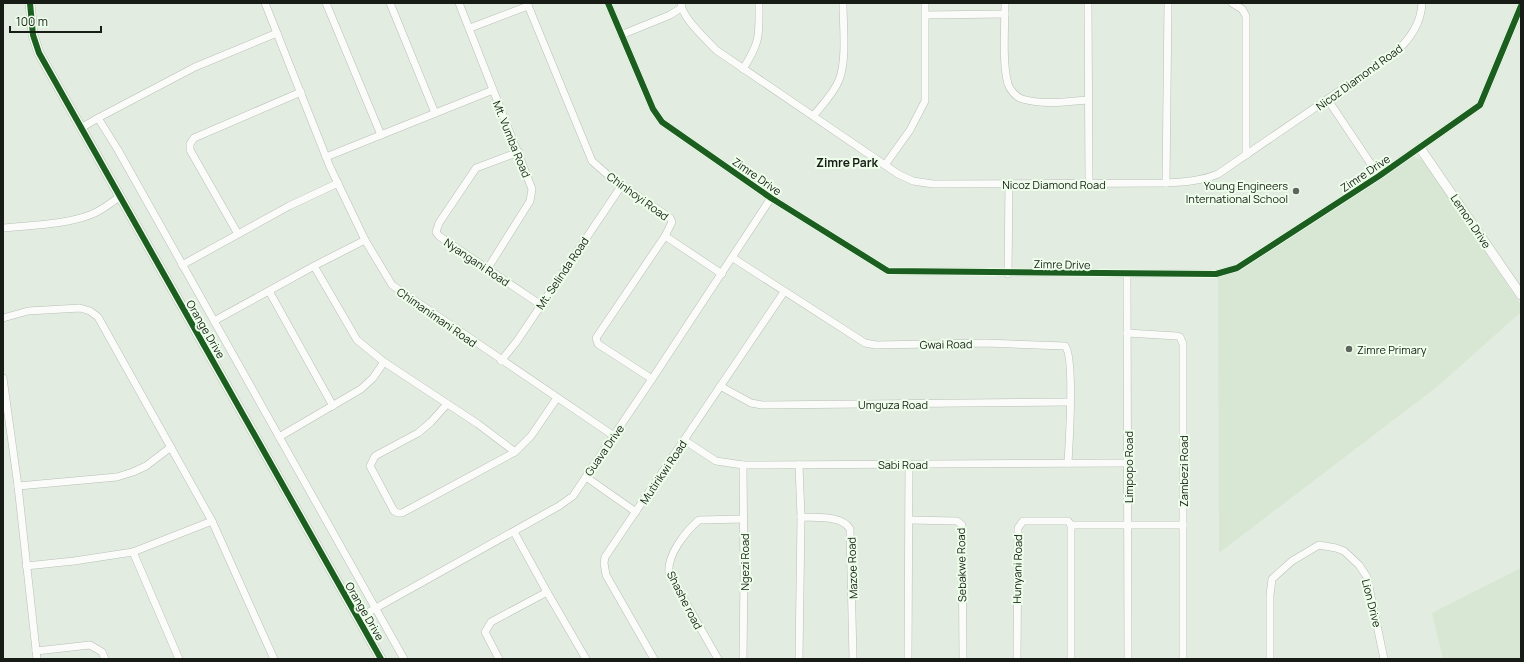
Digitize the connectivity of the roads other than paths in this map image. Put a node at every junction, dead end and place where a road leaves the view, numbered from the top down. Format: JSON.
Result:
{"nodes":[{"id":1,"x":30,"y":3,"type":"edge"},
{"id":2,"x":265,"y":3,"type":"edge"},
{"id":3,"x":326,"y":3,"type":"edge"},
{"id":4,"x":390,"y":3,"type":"edge"},
{"id":5,"x":459,"y":3,"type":"edge"},
{"id":6,"x":608,"y":3,"type":"edge"},
{"id":7,"x":759,"y":3,"type":"edge"},
{"id":8,"x":843,"y":3,"type":"edge"},
{"id":9,"x":925,"y":3,"type":"edge"},
{"id":10,"x":1005,"y":3,"type":"edge"},
{"id":11,"x":1088,"y":3,"type":"edge"},
{"id":12,"x":1168,"y":3,"type":"edge"},
{"id":13,"x":1232,"y":3,"type":"edge"},
{"id":14,"x":1422,"y":3,"type":"edge"},
{"id":15,"x":528,"y":5,"type":"edge"},
{"id":16,"x":681,"y":5,"type":"edge"},
{"id":17,"x":1521,"y":6,"type":"edge"},
{"id":18,"x":1005,"y":14,"type":"junction"},
{"id":19,"x":926,"y":15,"type":"junction"},
{"id":20,"x":1518,"y":27,"type":"edge"},
{"id":21,"x":470,"y":28,"type":"junction"},
{"id":22,"x":277,"y":33,"type":"junction"},
{"id":23,"x":621,"y":35,"type":"junction"},
{"id":24,"x":743,"y":69,"type":"junction"},
{"id":25,"x":493,"y":90,"type":"junction"},
{"id":26,"x":301,"y":92,"type":"junction"},
{"id":27,"x":1087,"y":100,"type":"junction"},
{"id":28,"x":1328,"y":100,"type":"junction"},
{"id":29,"x":435,"y":114,"type":"junction"},
{"id":30,"x":814,"y":115,"type":"junction"},
{"id":31,"x":98,"y":118,"type":"junction"},
{"id":32,"x":81,"y":128,"type":"junction"},
{"id":33,"x":381,"y":135,"type":"junction"},
{"id":34,"x":1420,"y":148,"type":"junction"},
{"id":35,"x":519,"y":152,"type":"junction"},
{"id":36,"x":1246,"y":155,"type":"junction"},
{"id":37,"x":326,"y":157,"type":"junction"},
{"id":38,"x":885,"y":165,"type":"junction"},
{"id":39,"x":1379,"y":176,"type":"junction"},
{"id":40,"x":338,"y":183,"type":"junction"},
{"id":41,"x":1166,"y":183,"type":"junction"},
{"id":42,"x":1009,"y":184,"type":"junction"},
{"id":43,"x":1089,"y":184,"type":"junction"},
{"id":44,"x":622,"y":185,"type":"junction"},
{"id":45,"x":119,"y":197,"type":"junction"},
{"id":46,"x":771,"y":198,"type":"junction"},
{"id":47,"x":3,"y":228,"type":"edge"},
{"id":48,"x":238,"y":234,"type":"junction"},
{"id":49,"x":665,"y":236,"type":"junction"},
{"id":50,"x":365,"y":240,"type":"junction"},
{"id":51,"x":733,"y":258,"type":"junction"},
{"id":52,"x":182,"y":265,"type":"junction"},
{"id":53,"x":314,"y":266,"type":"junction"},
{"id":54,"x":488,"y":268,"type":"junction"},
{"id":55,"x":722,"y":274,"type":"junction"},
{"id":56,"x":1008,"y":274,"type":"junction"},
{"id":57,"x":1127,"y":275,"type":"junction"},
{"id":58,"x":269,"y":291,"type":"junction"},
{"id":59,"x":784,"y":292,"type":"junction"},
{"id":60,"x":1521,"y":294,"type":"edge"},
{"id":61,"x":541,"y":305,"type":"junction"},
{"id":62,"x":3,"y":318,"type":"edge"},
{"id":63,"x":214,"y":321,"type":"junction"},
{"id":64,"x":1127,"y":333,"type":"junction"},
{"id":65,"x":501,"y":361,"type":"junction"},
{"id":66,"x":384,"y":362,"type":"junction"},
{"id":67,"x":3,"y":378,"type":"edge"},
{"id":68,"x":652,"y":379,"type":"junction"},
{"id":69,"x":720,"y":386,"type":"junction"},
{"id":70,"x":557,"y":398,"type":"junction"},
{"id":71,"x":1070,"y":402,"type":"junction"},
{"id":72,"x":447,"y":404,"type":"junction"},
{"id":73,"x":333,"y":406,"type":"junction"},
{"id":74,"x":614,"y":436,"type":"junction"},
{"id":75,"x":279,"y":437,"type":"junction"},
{"id":76,"x":684,"y":440,"type":"junction"},
{"id":77,"x":171,"y":447,"type":"junction"},
{"id":78,"x":515,"y":452,"type":"junction"},
{"id":79,"x":1068,"y":463,"type":"junction"},
{"id":80,"x":1128,"y":463,"type":"junction"},
{"id":81,"x":799,"y":464,"type":"junction"},
{"id":82,"x":908,"y":464,"type":"junction"},
{"id":83,"x":743,"y":465,"type":"junction"},
{"id":84,"x":586,"y":477,"type":"junction"},
{"id":85,"x":18,"y":486,"type":"junction"},
{"id":86,"x":636,"y":512,"type":"junction"},
{"id":87,"x":801,"y":517,"type":"junction"},
{"id":88,"x":744,"y":519,"type":"junction"},
{"id":89,"x":909,"y":520,"type":"junction"},
{"id":90,"x":212,"y":521,"type":"junction"},
{"id":91,"x":1071,"y":525,"type":"junction"},
{"id":92,"x":1128,"y":525,"type":"junction"},
{"id":93,"x":1183,"y":525,"type":"junction"},
{"id":94,"x":514,"y":532,"type":"junction"},
{"id":95,"x":133,"y":552,"type":"junction"},
{"id":96,"x":26,"y":566,"type":"junction"},
{"id":97,"x":547,"y":592,"type":"junction"},
{"id":98,"x":376,"y":608,"type":"junction"},
{"id":99,"x":358,"y":618,"type":"junction"},
{"id":100,"x":37,"y":655,"type":"edge"},
{"id":101,"x":105,"y":659,"type":"edge"},
{"id":102,"x":179,"y":659,"type":"edge"},
{"id":103,"x":274,"y":659,"type":"edge"},
{"id":104,"x":381,"y":659,"type":"edge"},
{"id":105,"x":404,"y":659,"type":"edge"},
{"id":106,"x":499,"y":659,"type":"edge"},
{"id":107,"x":586,"y":659,"type":"edge"},
{"id":108,"x":654,"y":659,"type":"edge"},
{"id":109,"x":718,"y":659,"type":"edge"},
{"id":110,"x":743,"y":659,"type":"edge"},
{"id":111,"x":799,"y":659,"type":"edge"},
{"id":112,"x":853,"y":659,"type":"edge"},
{"id":113,"x":908,"y":659,"type":"edge"},
{"id":114,"x":963,"y":659,"type":"edge"},
{"id":115,"x":1017,"y":659,"type":"edge"},
{"id":116,"x":1071,"y":659,"type":"edge"},
{"id":117,"x":1128,"y":659,"type":"edge"},
{"id":118,"x":1183,"y":659,"type":"edge"},
{"id":119,"x":1270,"y":659,"type":"edge"},
{"id":120,"x":1384,"y":659,"type":"edge"}],
"edges":[{"from":1,"to":32,"type":"street","name":"Orange Drive"},
{"from":2,"to":22,"type":"street","name":"Chimanimani Road"},
{"from":3,"to":33,"type":"street"},
{"from":4,"to":29,"type":"street"},
{"from":5,"to":21,"type":"street","name":"Mt. Vumba Road"},
{"from":6,"to":23,"type":"street","name":"Zimre Drive"},
{"from":7,"to":24,"type":"street"},
{"from":8,"to":30,"type":"street"},
{"from":9,"to":19,"type":"street"},
{"from":10,"to":18,"type":"street"},
{"from":11,"to":27,"type":"street"},
{"from":12,"to":41,"type":"street"},
{"from":13,"to":36,"type":"street"},
{"from":14,"to":28,"type":"street","name":"Nicoz Diamond Road"},
{"from":15,"to":21,"type":"street"},
{"from":15,"to":44,"type":"street","name":"Chinhoyi Road"},
{"from":16,"to":23,"type":"street"},
{"from":16,"to":24,"type":"street","name":"Nicoz Diamond Road"},
{"from":17,"to":20,"type":"street","name":"Zimre Drive"},
{"from":18,"to":19,"type":"street"},
{"from":18,"to":27,"type":"street"},
{"from":19,"to":38,"type":"street"},
{"from":20,"to":34,"type":"street","name":"Zimre Drive"},
{"from":21,"to":25,"type":"street","name":"Mt. Vumba Road"},
{"from":22,"to":26,"type":"street","name":"Chimanimani Road"},
{"from":22,"to":31,"type":"street"},
{"from":23,"to":46,"type":"street","name":"Zimre Drive"},
{"from":24,"to":30,"type":"street","name":"Nicoz Diamond Road"},
{"from":25,"to":29,"type":"street"},
{"from":25,"to":35,"type":"street","name":"Mt. Vumba Road"},
{"from":26,"to":37,"type":"street","name":"Chimanimani Road"},
{"from":26,"to":48,"type":"street"},
{"from":27,"to":43,"type":"street"},
{"from":28,"to":36,"type":"street","name":"Nicoz Diamond Road"},
{"from":28,"to":39,"type":"street"},
{"from":29,"to":33,"type":"street"},
{"from":30,"to":38,"type":"street","name":"Nicoz Diamond Road"},
{"from":31,"to":32,"type":"street"},
{"from":31,"to":52,"type":"street"},
{"from":32,"to":45,"type":"street","name":"Orange Drive"},
{"from":33,"to":37,"type":"street"},
{"from":34,"to":39,"type":"street","name":"Zimre Drive"},
{"from":34,"to":60,"type":"street","name":"Lemon Drive"},
{"from":35,"to":54,"type":"street","name":"Mt. Vumba Road"},
{"from":35,"to":54,"type":"street","name":"Nyangani Road"},
{"from":36,"to":41,"type":"street","name":"Nicoz Diamond Road"},
{"from":37,"to":40,"type":"street","name":"Chimanimani Road"},
{"from":38,"to":42,"type":"street","name":"Nicoz Diamond Road"},
{"from":39,"to":57,"type":"street","name":"Zimre Drive"},
{"from":40,"to":48,"type":"street"},
{"from":40,"to":50,"type":"street","name":"Chimanimani Road"},
{"from":41,"to":43,"type":"street","name":"Nicoz Diamond Road"},
{"from":42,"to":43,"type":"street","name":"Nicoz Diamond Road"},
{"from":42,"to":56,"type":"street"},
{"from":44,"to":49,"type":"street","name":"Chinhoyi Road"},
{"from":44,"to":61,"type":"street","name":"Mt. Selinda Road"},
{"from":45,"to":47,"type":"street"},
{"from":45,"to":99,"type":"street","name":"Orange Drive"},
{"from":46,"to":51,"type":"street","name":"Guava Drive"},
{"from":46,"to":56,"type":"street","name":"Zimre Drive"},
{"from":48,"to":52,"type":"street"},
{"from":49,"to":55,"type":"street"},
{"from":49,"to":68,"type":"street","name":"Chinhoyi Road"},
{"from":50,"to":53,"type":"street"},
{"from":50,"to":65,"type":"street","name":"Chimanimani Road"},
{"from":51,"to":55,"type":"street","name":"Guava Drive"},
{"from":51,"to":59,"type":"street","name":"Gwai Road"},
{"from":52,"to":63,"type":"street"},
{"from":53,"to":58,"type":"street"},
{"from":53,"to":66,"type":"street"},
{"from":54,"to":61,"type":"street","name":"Nyangani Road"},
{"from":55,"to":68,"type":"street","name":"Guava Drive"},
{"from":56,"to":57,"type":"street","name":"Zimre Drive"},
{"from":57,"to":64,"type":"street","name":"Limpopo Road"},
{"from":58,"to":63,"type":"street"},
{"from":58,"to":73,"type":"street"},
{"from":59,"to":69,"type":"street","name":"Mutirikwi Road"},
{"from":59,"to":71,"type":"street","name":"Gwai Road"},
{"from":61,"to":65,"type":"street","name":"Mt. Selinda Road"},
{"from":62,"to":77,"type":"street"},
{"from":63,"to":75,"type":"street"},
{"from":64,"to":80,"type":"street","name":"Limpopo Road"},
{"from":64,"to":93,"type":"street","name":"Zambezi Road"},
{"from":65,"to":70,"type":"street","name":"Chimanimani Road"},
{"from":66,"to":72,"type":"street"},
{"from":66,"to":73,"type":"street"},
{"from":67,"to":85,"type":"street"},
{"from":68,"to":74,"type":"street","name":"Guava Drive"},
{"from":69,"to":71,"type":"street","name":"Umguza Road"},
{"from":69,"to":76,"type":"street","name":"Mutirikwi Road"},
{"from":70,"to":74,"type":"street","name":"Chimanimani Road"},
{"from":70,"to":78,"type":"street"},
{"from":71,"to":79,"type":"street","name":"Gwai Road"},
{"from":72,"to":78,"type":"street"},
{"from":72,"to":78,"type":"street"},
{"from":73,"to":75,"type":"street"},
{"from":74,"to":84,"type":"street","name":"Guava Drive"},
{"from":75,"to":98,"type":"street"},
{"from":76,"to":83,"type":"street","name":"Sabi Road"},
{"from":76,"to":86,"type":"street","name":"Mutirikwi Road"},
{"from":77,"to":85,"type":"street"},
{"from":77,"to":90,"type":"street"},
{"from":79,"to":80,"type":"street","name":"Sabi Road"},
{"from":79,"to":82,"type":"street","name":"Sabi Road"},
{"from":80,"to":92,"type":"street","name":"Limpopo Road"},
{"from":81,"to":82,"type":"street","name":"Sabi Road"},
{"from":81,"to":83,"type":"street","name":"Sabi Road"},
{"from":81,"to":87,"type":"street"},
{"from":82,"to":89,"type":"street"},
{"from":83,"to":88,"type":"street","name":"Ngezi Road"},
{"from":84,"to":86,"type":"street"},
{"from":84,"to":94,"type":"street","name":"Guava Drive"},
{"from":85,"to":96,"type":"street"},
{"from":86,"to":108,"type":"street","name":"Mutirikwi Road"},
{"from":87,"to":111,"type":"street"},
{"from":87,"to":112,"type":"street","name":"Mazoe Road"},
{"from":88,"to":109,"type":"street","name":"Shashe road"},
{"from":88,"to":110,"type":"street","name":"Ngezi Road"},
{"from":89,"to":113,"type":"street"},
{"from":89,"to":114,"type":"street","name":"Sebakwe Road"},
{"from":90,"to":95,"type":"street"},
{"from":90,"to":103,"type":"street"},
{"from":91,"to":92,"type":"street","name":"Hunyani Road"},
{"from":91,"to":115,"type":"street","name":"Hunyani Road"},
{"from":91,"to":116,"type":"street"},
{"from":92,"to":93,"type":"street","name":"Hunyani Road"},
{"from":92,"to":117,"type":"street","name":"Limpopo Road"},
{"from":93,"to":118,"type":"street","name":"Zambezi Road"},
{"from":94,"to":97,"type":"street"},
{"from":94,"to":98,"type":"street","name":"Guava Drive"},
{"from":95,"to":96,"type":"street"},
{"from":95,"to":102,"type":"street"},
{"from":96,"to":100,"type":"street"},
{"from":97,"to":106,"type":"street"},
{"from":97,"to":107,"type":"street"},
{"from":98,"to":99,"type":"street","name":"Guava Drive"},
{"from":98,"to":105,"type":"street"},
{"from":99,"to":104,"type":"street","name":"Orange Drive"},
{"from":100,"to":101,"type":"street"},
{"from":119,"to":120,"type":"street","name":"Lion Drive"}]}
